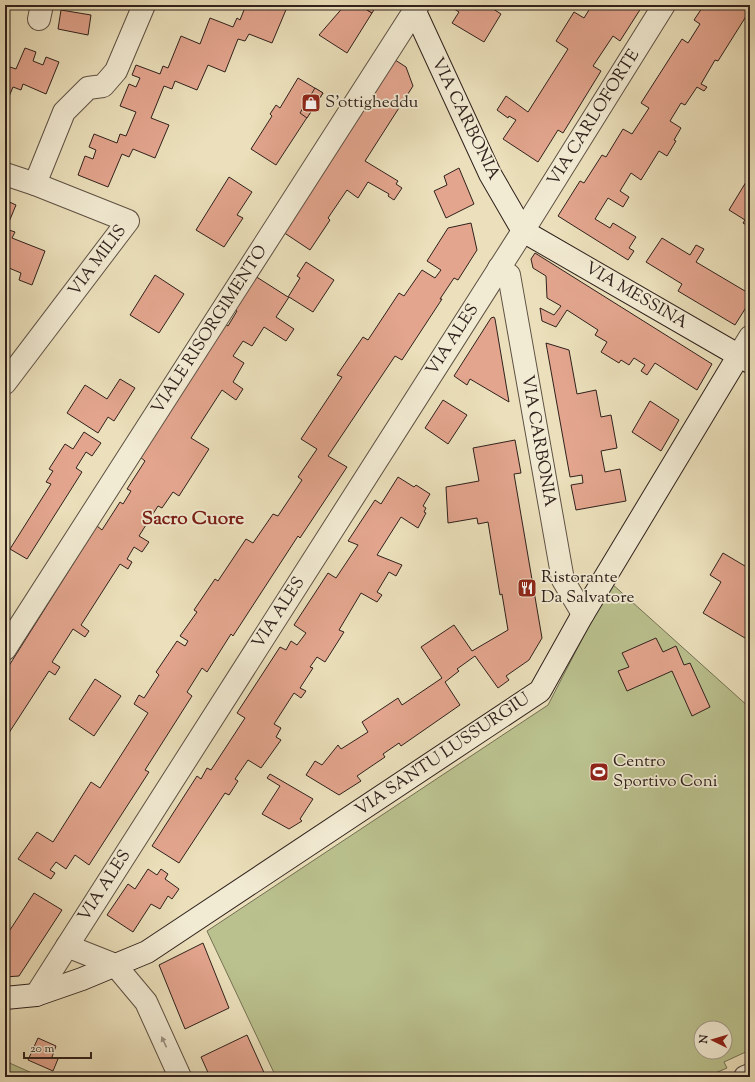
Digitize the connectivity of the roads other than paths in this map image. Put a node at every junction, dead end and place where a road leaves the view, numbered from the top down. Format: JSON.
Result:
{"nodes":[{"id":1,"x":144,"y":5,"type":"edge"},
{"id":2,"x":664,"y":5,"type":"edge"},
{"id":3,"x":414,"y":7,"type":"edge"},
{"id":4,"x":5,"y":174,"type":"edge"},
{"id":5,"x":35,"y":184,"type":"junction"},
{"id":6,"x":523,"y":231,"type":"junction"},
{"id":7,"x":499,"y":268,"type":"junction"},
{"id":8,"x":746,"y":351,"type":"edge"},
{"id":9,"x":5,"y":383,"type":"edge"},
{"id":10,"x":583,"y":614,"type":"junction"},
{"id":11,"x":5,"y":649,"type":"edge"},
{"id":12,"x":67,"y":946,"type":"junction"},
{"id":13,"x":115,"y":965,"type":"junction"},
{"id":14,"x":36,"y":995,"type":"junction"},
{"id":15,"x":5,"y":998,"type":"edge"},
{"id":16,"x":750,"y":1075,"type":"edge"},
{"id":17,"x":180,"y":1077,"type":"edge"},
{"id":18,"x":745,"y":1077,"type":"edge"}],
"edges":[{"from":1,"to":5,"type":"street"},
{"from":2,"to":6,"type":"street","name":"VIA CARLOFORTE"},
{"from":3,"to":6,"type":"street","name":"VIA CARBONIA"},
{"from":3,"to":11,"type":"street","name":"VIALE RISORGIMENTO"},
{"from":4,"to":5,"type":"street"},
{"from":5,"to":9,"type":"street","name":"VIA MILIS"},
{"from":6,"to":7,"type":"street","name":"VIA ALES"},
{"from":6,"to":8,"type":"street","name":"VIA MESSINA"},
{"from":7,"to":10,"type":"street","name":"VIA CARBONIA"},
{"from":7,"to":12,"type":"street","name":"VIA ALES"},
{"from":8,"to":10,"type":"street","name":"VIA SANTU LUSSURGIU"},
{"from":10,"to":13,"type":"street","name":"VIA SANTU LUSSURGIU"},
{"from":12,"to":13,"type":"street"},
{"from":12,"to":14,"type":"street","name":"VIA ALES"},
{"from":13,"to":14,"type":"street","name":"VIA SANTU LUSSURGIU"},
{"from":17,"to":13,"type":"street","one_way":true},
{"from":14,"to":15,"type":"street","name":"VIA SANTU LUSSURGIU"},
{"from":16,"to":18,"type":"street"}]}
